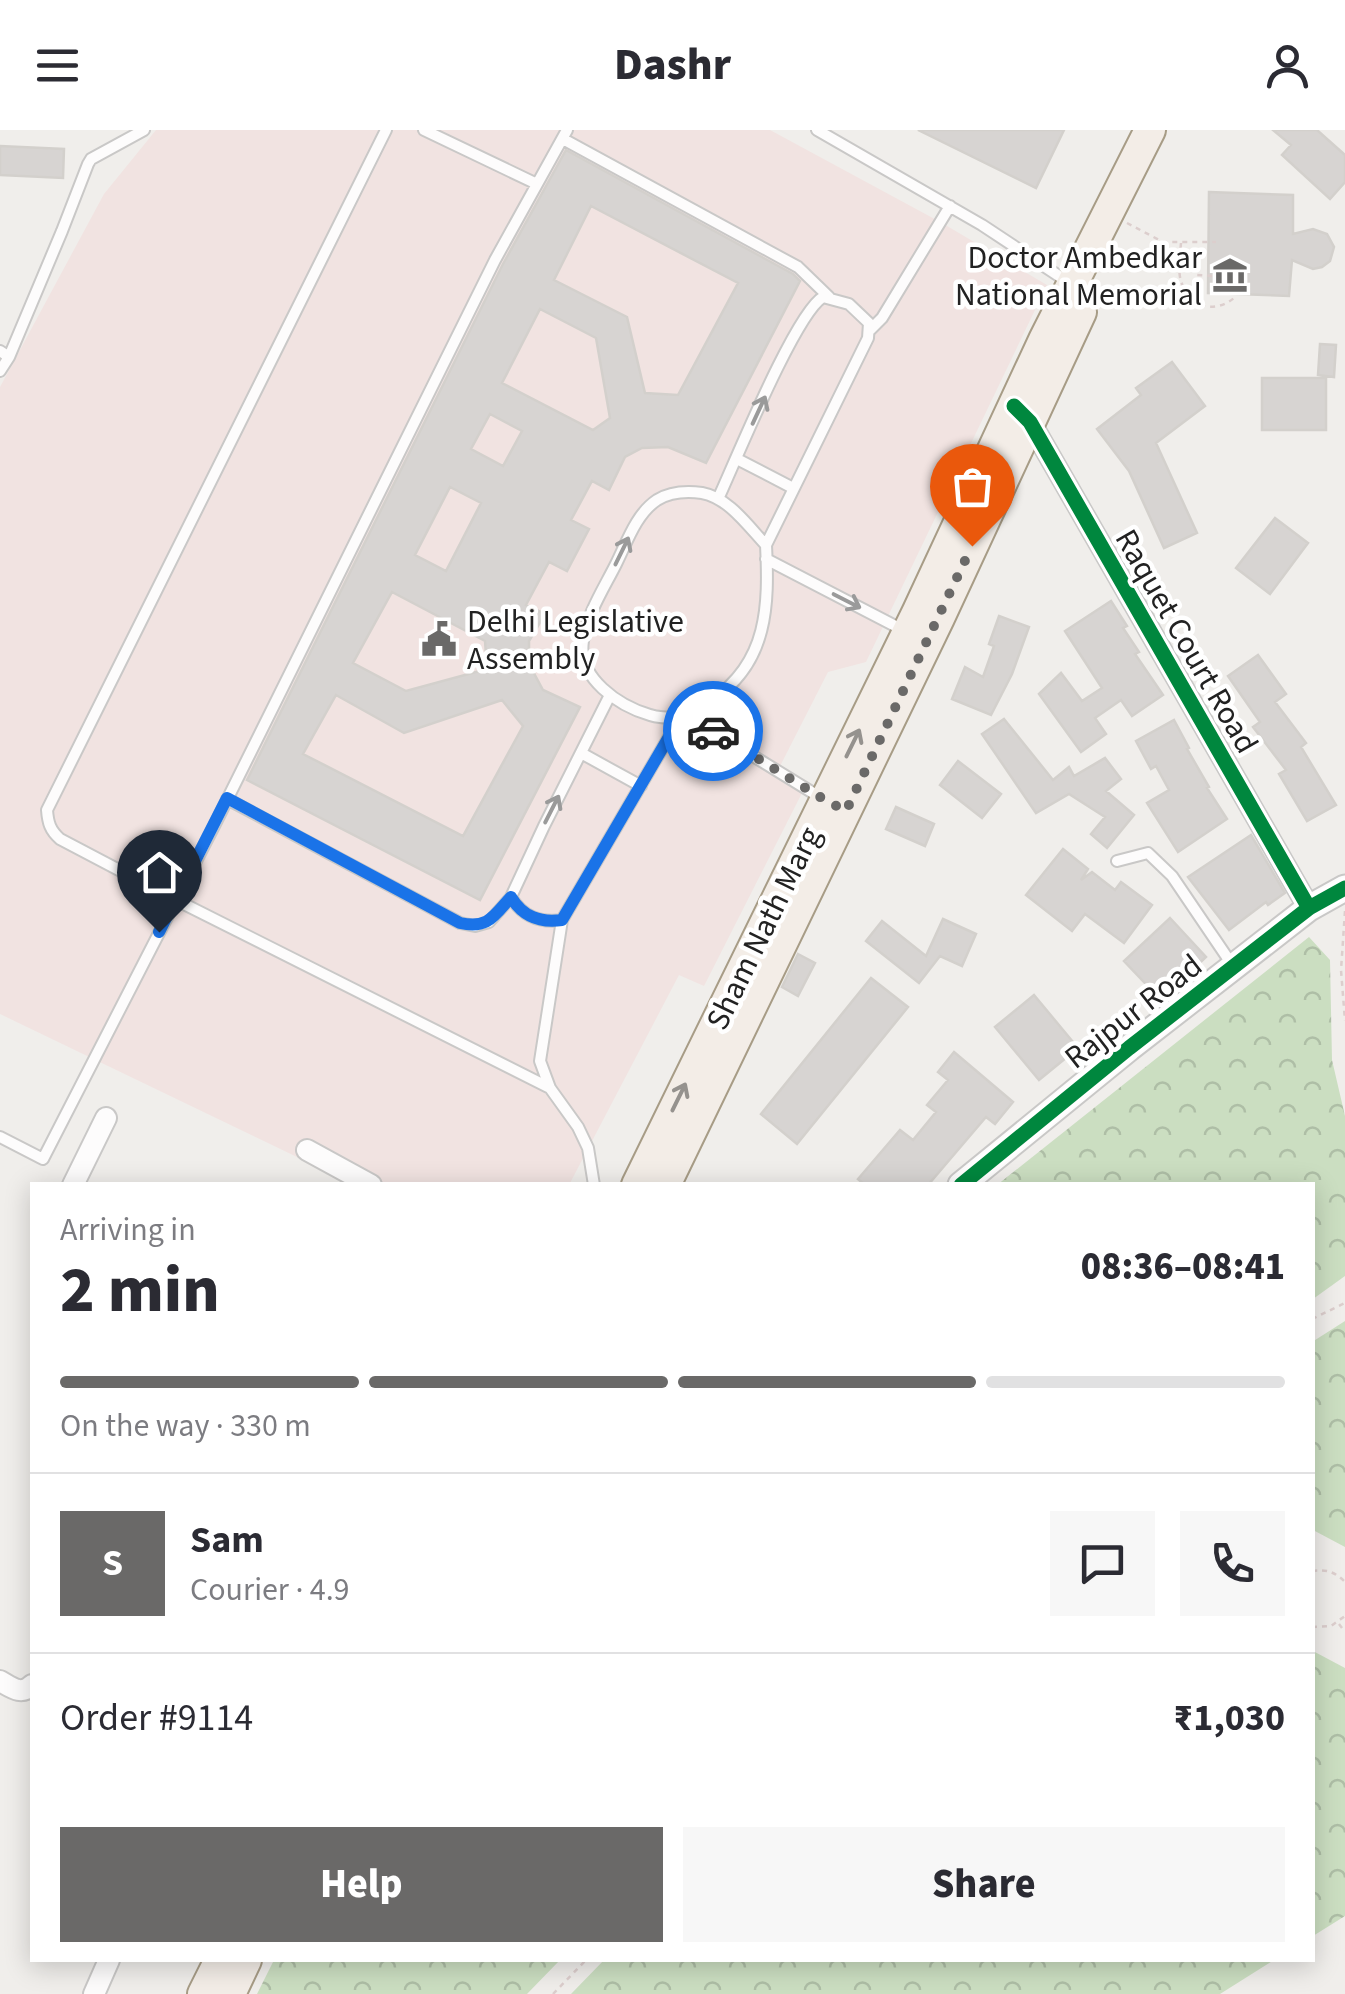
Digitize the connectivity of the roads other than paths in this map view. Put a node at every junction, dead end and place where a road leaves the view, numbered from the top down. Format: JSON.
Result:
{"nodes":[{"id":1,"x":144,"y":130,"type":"edge"},
{"id":2,"x":386,"y":130,"type":"edge"},
{"id":3,"x":424,"y":130,"type":"edge"},
{"id":4,"x":817,"y":130,"type":"edge"},
{"id":5,"x":1150,"y":130,"type":"edge"},
{"id":6,"x":1170,"y":130,"type":"edge"},
{"id":7,"x":565,"y":134,"type":"edge"},
{"id":8,"x":537,"y":184,"type":"junction"},
{"id":9,"x":950,"y":206,"type":"junction"},
{"id":10,"x":1082,"y":288,"type":"junction"},
{"id":11,"x":829,"y":297,"type":"junction"},
{"id":12,"x":870,"y":330,"type":"junction"},
{"id":13,"x":4,"y":354,"type":"edge"},
{"id":14,"x":0,"y":371,"type":"edge"},
{"id":15,"x":1022,"y":414,"type":"junction"},
{"id":16,"x":737,"y":459,"type":"junction"},
{"id":17,"x":793,"y":488,"type":"junction"},
{"id":18,"x":718,"y":499,"type":"junction"},
{"id":19,"x":766,"y":546,"type":"junction"},
{"id":20,"x":766,"y":559,"type":"junction"},
{"id":21,"x":917,"y":638,"type":"junction"},
{"id":22,"x":912,"y":674,"type":"junction"},
{"id":23,"x":610,"y":695,"type":"junction"},
{"id":24,"x":910,"y":706,"type":"dead end"},
{"id":25,"x":684,"y":717,"type":"junction"},
{"id":26,"x":581,"y":752,"type":"junction"},
{"id":27,"x":641,"y":786,"type":"junction"},
{"id":28,"x":227,"y":798,"type":"junction"},
{"id":29,"x":844,"y":806,"type":"junction"},
{"id":30,"x":1118,"y":861,"type":"dead end"},
{"id":31,"x":1345,"y":888,"type":"edge"},
{"id":32,"x":511,"y":897,"type":"junction"},
{"id":33,"x":176,"y":900,"type":"junction"},
{"id":34,"x":1309,"y":908,"type":"junction"},
{"id":35,"x":562,"y":920,"type":"junction"},
{"id":36,"x":1233,"y":967,"type":"junction"},
{"id":37,"x":550,"y":1088,"type":"junction"},
{"id":38,"x":106,"y":1118,"type":"dead end"},
{"id":39,"x":0,"y":1136,"type":"edge"},
{"id":40,"x":307,"y":1150,"type":"dead end"},
{"id":41,"x":74,"y":1182,"type":"edge"},
{"id":42,"x":366,"y":1182,"type":"edge"},
{"id":43,"x":594,"y":1182,"type":"edge"},
{"id":44,"x":638,"y":1182,"type":"edge"},
{"id":45,"x":666,"y":1182,"type":"edge"},
{"id":46,"x":965,"y":1182,"type":"edge"},
{"id":47,"x":0,"y":1681,"type":"edge"},
{"id":48,"x":30,"y":1687,"type":"edge"},
{"id":49,"x":108,"y":1962,"type":"edge"},
{"id":50,"x":220,"y":1962,"type":"edge"},
{"id":51,"x":221,"y":1962,"type":"edge"},
{"id":52,"x":94,"y":1994,"type":"edge"},
{"id":53,"x":203,"y":1994,"type":"edge"},
{"id":54,"x":230,"y":1994,"type":"edge"}],
"edges":[{"from":1,"to":13,"type":"lane"},
{"from":2,"to":33,"type":"lane"},
{"from":3,"to":8,"type":"lane"},
{"from":4,"to":9,"type":"lane"},
{"from":5,"to":10,"type":"main road","name":"Sham Nath Marg"},
{"from":6,"to":10,"type":"main road","name":"Sham Nath Marg"},
{"from":7,"to":8,"type":"lane"},
{"from":7,"to":11,"type":"lane"},
{"from":8,"to":28,"type":"lane"},
{"from":9,"to":10,"type":"lane"},
{"from":9,"to":12,"type":"lane"},
{"from":10,"to":15,"type":"main road","name":"Sham Nath Marg"},
{"from":11,"to":12,"type":"lane"},
{"from":16,"to":11,"type":"lane","one_way":true},
{"from":12,"to":17,"type":"lane"},
{"from":13,"to":14,"type":"lane"},
{"from":15,"to":21,"type":"main road","name":"Sham Nath Marg"},
{"from":15,"to":34,"type":"street","name":"Raquet Court Road"},
{"from":16,"to":17,"type":"lane"},
{"from":16,"to":18,"type":"lane"},
{"from":17,"to":19,"type":"lane"},
{"from":18,"to":19,"type":"lane"},
{"from":23,"to":18,"type":"lane","one_way":true},
{"from":19,"to":20,"type":"lane"},
{"from":20,"to":21,"type":"lane","one_way":true},
{"from":20,"to":25,"type":"lane"},
{"from":21,"to":22,"type":"main road","name":"Sham Nath Marg"},
{"from":29,"to":21,"type":"main road","name":"Sham Nath Marg","one_way":true},
{"from":22,"to":24,"type":"lane"},
{"from":22,"to":29,"type":"main road","name":"Sham Nath Marg"},
{"from":23,"to":25,"type":"lane"},
{"from":23,"to":26,"type":"lane"},
{"from":25,"to":27,"type":"lane"},
{"from":25,"to":29,"type":"lane"},
{"from":26,"to":27,"type":"lane"},
{"from":32,"to":26,"type":"lane","one_way":true},
{"from":27,"to":35,"type":"lane"},
{"from":28,"to":32,"type":"lane"},
{"from":28,"to":33,"type":"lane"},
{"from":44,"to":29,"type":"main road","name":"Sham Nath Marg","one_way":true},
{"from":29,"to":45,"type":"main road","name":"Sham Nath Marg"},
{"from":30,"to":36,"type":"lane"},
{"from":31,"to":34,"type":"street","name":"Rajpur Road"},
{"from":32,"to":35,"type":"lane"},
{"from":33,"to":37,"type":"lane"},
{"from":33,"to":39,"type":"lane"},
{"from":34,"to":36,"type":"street","name":"Rajpur Road"},
{"from":35,"to":37,"type":"lane"},
{"from":36,"to":46,"type":"street","name":"Rajpur Road"},
{"from":37,"to":43,"type":"lane"},
{"from":38,"to":41,"type":"street"},
{"from":40,"to":42,"type":"street"},
{"from":47,"to":48,"type":"street"},
{"from":49,"to":52,"type":"street"},
{"from":50,"to":53,"type":"main road"},
{"from":51,"to":54,"type":"main road"}]}
